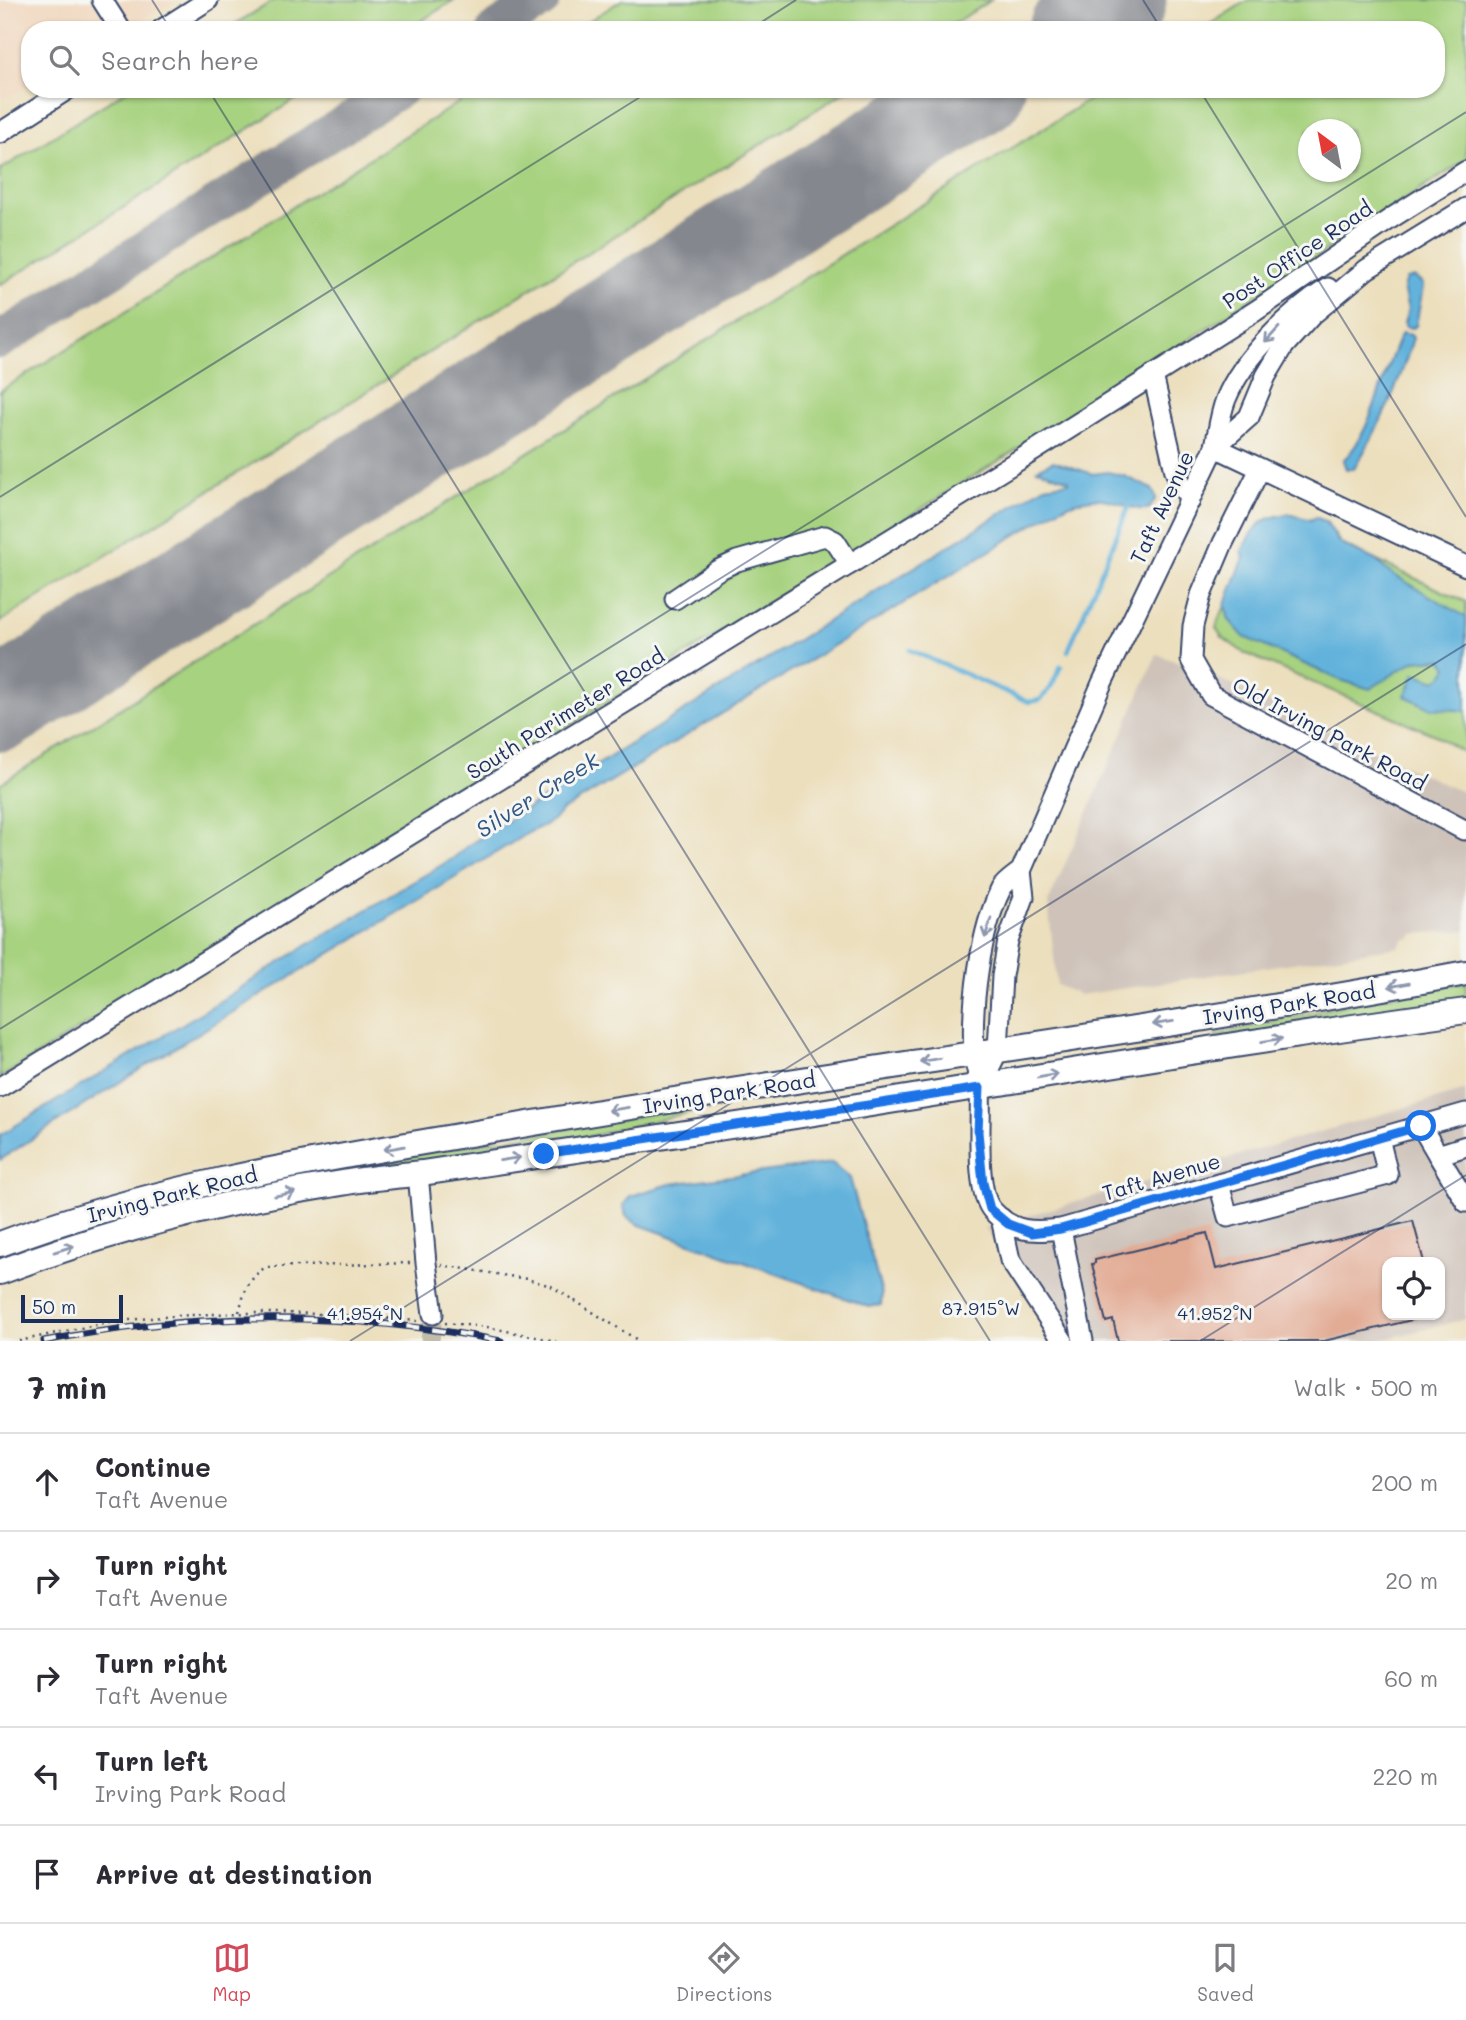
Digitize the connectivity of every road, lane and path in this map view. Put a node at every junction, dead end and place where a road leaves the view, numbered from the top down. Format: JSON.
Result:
{"nodes":[{"id":1,"x":102,"y":0,"type":"edge"},
{"id":2,"x":208,"y":0,"type":"edge"},
{"id":3,"x":115,"y":21,"type":"edge"},
{"id":4,"x":175,"y":21,"type":"edge"},
{"id":5,"x":54,"y":98,"type":"edge"},
{"id":6,"x":0,"y":133,"type":"edge"},
{"id":7,"x":1466,"y":171,"type":"edge"},
{"id":8,"x":1466,"y":208,"type":"edge"},
{"id":9,"x":1367,"y":269,"type":"junction"},
{"id":10,"x":1153,"y":375,"type":"junction"},
{"id":11,"x":1215,"y":447,"type":"junction"},
{"id":12,"x":1260,"y":469,"type":"junction"},
{"id":13,"x":1190,"y":501,"type":"junction"},
{"id":14,"x":850,"y":564,"type":"junction"},
{"id":15,"x":1466,"y":566,"type":"edge"},
{"id":16,"x":675,"y":599,"type":"dead end"},
{"id":17,"x":1464,"y":830,"type":"edge"},
{"id":18,"x":1466,"y":973,"type":"edge"},
{"id":19,"x":1466,"y":1011,"type":"edge"},
{"id":20,"x":986,"y":1051,"type":"junction"},
{"id":21,"x":0,"y":1087,"type":"edge"},
{"id":22,"x":980,"y":1088,"type":"junction"},
{"id":23,"x":1466,"y":1113,"type":"edge"},
{"id":24,"x":1421,"y":1126,"type":"junction"},
{"id":25,"x":1379,"y":1138,"type":"junction"},
{"id":26,"x":1466,"y":1146,"type":"edge"},
{"id":27,"x":1438,"y":1155,"type":"junction"},
{"id":28,"x":418,"y":1173,"type":"junction"},
{"id":29,"x":1219,"y":1184,"type":"junction"},
{"id":30,"x":1466,"y":1202,"type":"edge"},
{"id":31,"x":1001,"y":1217,"type":"junction"},
{"id":32,"x":1061,"y":1229,"type":"junction"},
{"id":33,"x":0,"y":1244,"type":"edge"},
{"id":34,"x":426,"y":1263,"type":"junction"},
{"id":35,"x":0,"y":1272,"type":"edge"},
{"id":36,"x":239,"y":1312,"type":"junction"},
{"id":37,"x":433,"y":1319,"type":"junction"},
{"id":38,"x":19,"y":1341,"type":"edge"},
{"id":39,"x":556,"y":1341,"type":"edge"},
{"id":40,"x":639,"y":1341,"type":"edge"},
{"id":41,"x":1063,"y":1341,"type":"edge"},
{"id":42,"x":1083,"y":1341,"type":"edge"}],
"edges":[{"from":1,"to":3,"type":"street"},
{"from":2,"to":4,"type":"street"},
{"from":5,"to":6,"type":"street"},
{"from":7,"to":10,"type":"street","name":"Post Office Road"},
{"from":8,"to":9,"type":"street","name":"Taft Avenue"},
{"from":9,"to":11,"type":"street","name":"Taft Avenue"},
{"from":9,"to":11,"type":"street","one_way":true},
{"from":10,"to":13,"type":"street"},
{"from":10,"to":14,"type":"street","name":"South Parimeter Road"},
{"from":11,"to":12,"type":"street"},
{"from":11,"to":13,"type":"street","name":"Taft Avenue"},
{"from":12,"to":15,"type":"street"},
{"from":12,"to":17,"type":"street","name":"Old Irving Park Road"},
{"from":13,"to":20,"type":"street","name":"Taft Avenue"},
{"from":14,"to":16,"type":"street"},
{"from":14,"to":21,"type":"street","name":"South Parimeter Road"},
{"from":18,"to":20,"type":"main road","name":"Irving Park Road","one_way":true},
{"from":22,"to":19,"type":"main road","name":"Irving Park Road","one_way":true},
{"from":20,"to":22,"type":"street","name":"Taft Avenue"},
{"from":20,"to":33,"type":"main road","name":"Irving Park Road","one_way":true},
{"from":28,"to":22,"type":"main road","name":"Irving Park Road","one_way":true},
{"from":22,"to":31,"type":"street","name":"Taft Avenue"},
{"from":23,"to":24,"type":"street","name":"Taft Avenue"},
{"from":24,"to":25,"type":"street","name":"Taft Avenue"},
{"from":24,"to":27,"type":"street"},
{"from":25,"to":29,"type":"street","name":"Taft Avenue"},
{"from":25,"to":29,"type":"street"},
{"from":26,"to":27,"type":"street"},
{"from":27,"to":30,"type":"street"},
{"from":28,"to":34,"type":"street"},
{"from":35,"to":28,"type":"main road","name":"Irving Park Road","one_way":true},
{"from":29,"to":32,"type":"street","name":"Taft Avenue"},
{"from":31,"to":32,"type":"street","name":"Taft Avenue"},
{"from":31,"to":41,"type":"street"},
{"from":32,"to":42,"type":"street"},
{"from":34,"to":36,"type":"path"},
{"from":34,"to":37,"type":"street"},
{"from":34,"to":40,"type":"path"},
{"from":36,"to":37,"type":"path"},
{"from":36,"to":38,"type":"path"},
{"from":37,"to":39,"type":"path"}]}
